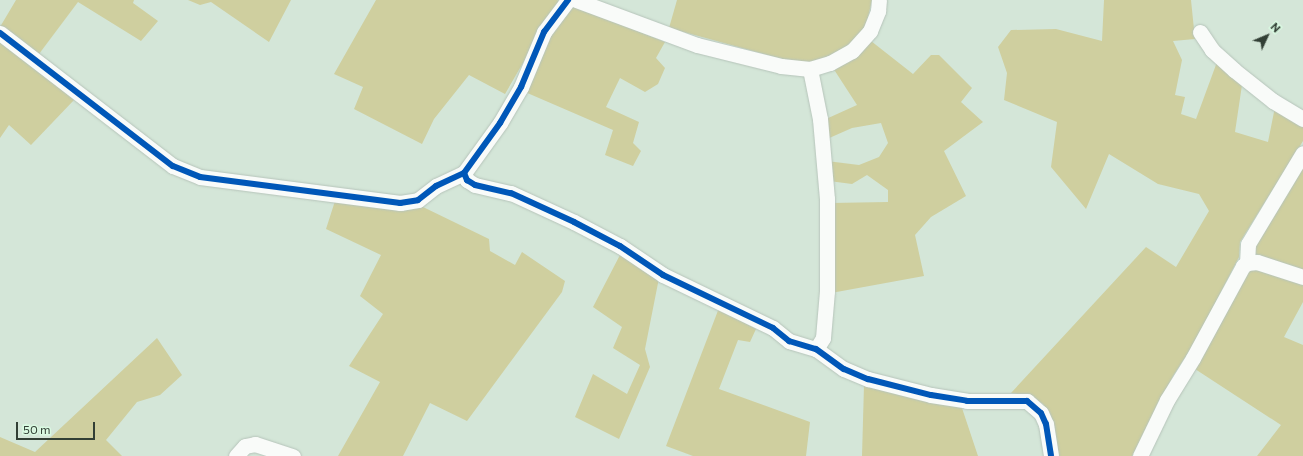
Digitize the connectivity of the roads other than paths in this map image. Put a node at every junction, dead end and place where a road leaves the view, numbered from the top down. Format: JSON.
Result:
{"nodes":[{"id":1,"x":568,"y":0,"type":"edge"},
{"id":2,"x":576,"y":0,"type":"edge"},
{"id":3,"x":879,"y":0,"type":"edge"},
{"id":4,"x":1200,"y":32,"type":"dead end"},
{"id":5,"x":0,"y":33,"type":"edge"},
{"id":6,"x":810,"y":69,"type":"junction"},
{"id":7,"x":1303,"y":119,"type":"edge"},
{"id":8,"x":1303,"y":153,"type":"edge"},
{"id":9,"x":464,"y":173,"type":"junction"},
{"id":10,"x":1247,"y":263,"type":"junction"},
{"id":11,"x":1303,"y":277,"type":"edge"},
{"id":12,"x":816,"y":349,"type":"junction"},
{"id":13,"x":236,"y":456,"type":"edge"},
{"id":14,"x":293,"y":456,"type":"edge"},
{"id":15,"x":1051,"y":456,"type":"edge"},
{"id":16,"x":1140,"y":456,"type":"edge"}],
"edges":[{"from":1,"to":9,"type":"street"},
{"from":2,"to":6,"type":"street"},
{"from":3,"to":6,"type":"street"},
{"from":4,"to":7,"type":"street"},
{"from":5,"to":9,"type":"street"},
{"from":6,"to":12,"type":"street"},
{"from":8,"to":10,"type":"street"},
{"from":9,"to":12,"type":"street"},
{"from":10,"to":11,"type":"street"},
{"from":10,"to":16,"type":"street"},
{"from":12,"to":15,"type":"street"},
{"from":13,"to":14,"type":"street"}]}
